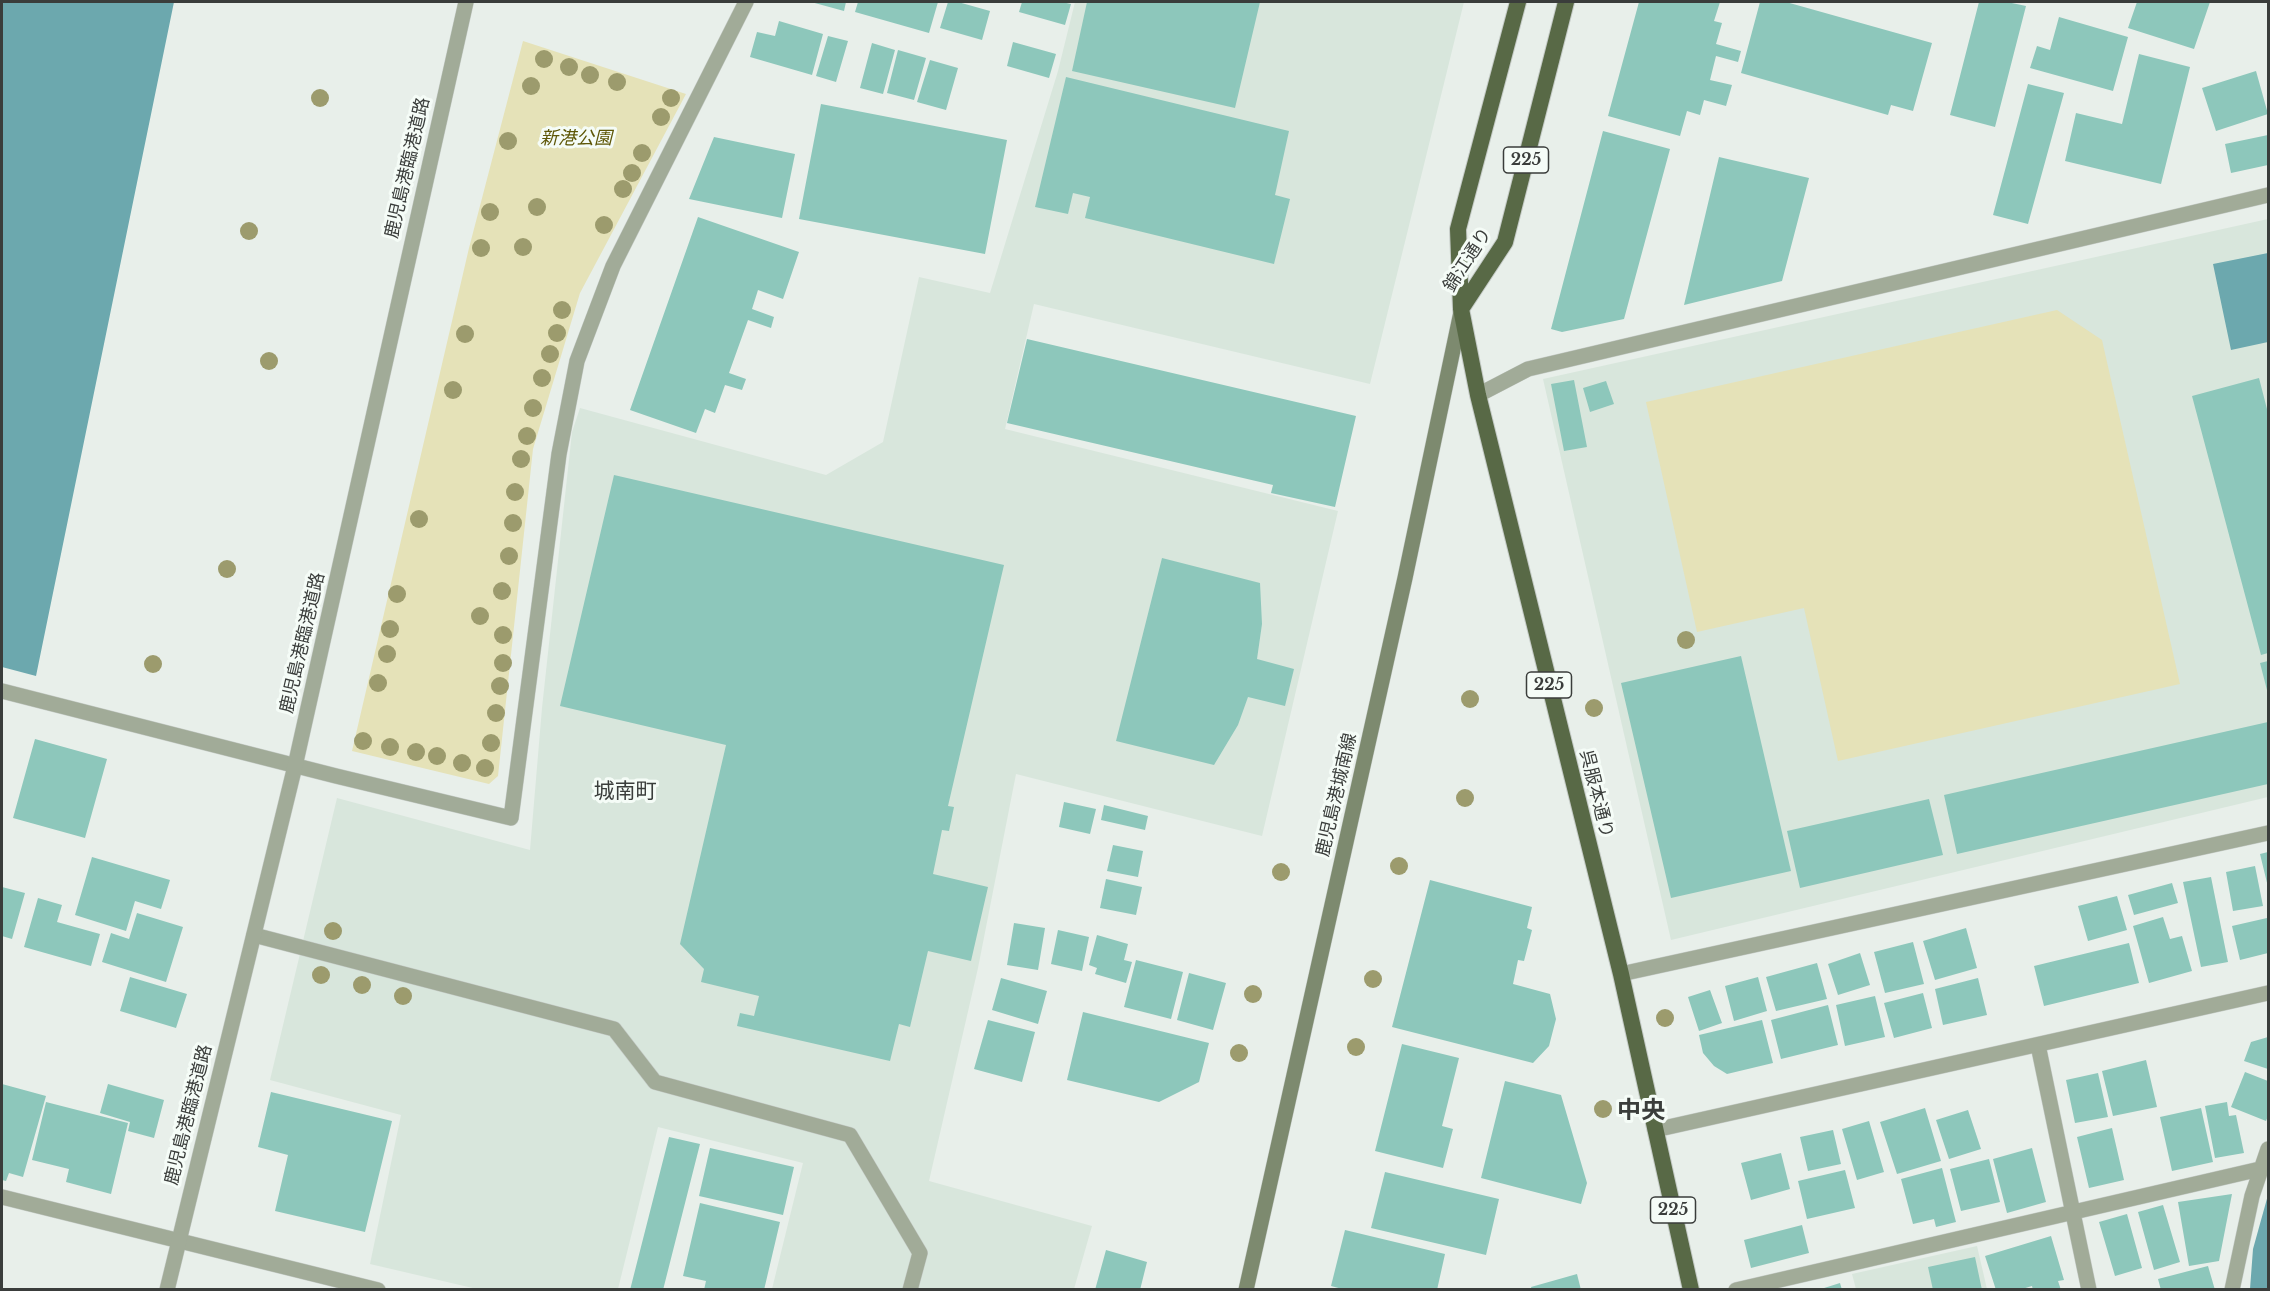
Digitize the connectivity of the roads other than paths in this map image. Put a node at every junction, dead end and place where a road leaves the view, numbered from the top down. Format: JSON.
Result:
{"nodes":[{"id":1,"x":466,"y":2,"type":"edge"},
{"id":2,"x":746,"y":2,"type":"edge"},
{"id":3,"x":1518,"y":2,"type":"edge"},
{"id":4,"x":1566,"y":2,"type":"edge"},
{"id":5,"x":2268,"y":195,"type":"edge"},
{"id":6,"x":1461,"y":309,"type":"junction"},
{"id":7,"x":1478,"y":395,"type":"junction"},
{"id":8,"x":2,"y":694,"type":"edge"},
{"id":9,"x":295,"y":766,"type":"junction"},
{"id":10,"x":2268,"y":833,"type":"edge"},
{"id":11,"x":254,"y":935,"type":"junction"},
{"id":12,"x":1620,"y":974,"type":"junction"},
{"id":13,"x":2268,"y":993,"type":"edge"},
{"id":14,"x":2038,"y":1045,"type":"junction"},
{"id":15,"x":1655,"y":1130,"type":"junction"},
{"id":16,"x":2268,"y":1149,"type":"edge"},
{"id":17,"x":2260,"y":1169,"type":"junction"},
{"id":18,"x":2,"y":1197,"type":"edge"},
{"id":19,"x":2073,"y":1213,"type":"junction"},
{"id":20,"x":178,"y":1242,"type":"junction"},
{"id":21,"x":167,"y":1290,"type":"edge"},
{"id":22,"x":378,"y":1290,"type":"edge"},
{"id":23,"x":910,"y":1290,"type":"edge"},
{"id":24,"x":1246,"y":1290,"type":"edge"},
{"id":25,"x":1691,"y":1290,"type":"edge"},
{"id":26,"x":1736,"y":1290,"type":"edge"},
{"id":27,"x":2089,"y":1290,"type":"edge"},
{"id":28,"x":2232,"y":1290,"type":"edge"}],
"edges":[{"from":1,"to":9,"type":"street","name":"鹿児島港臨港道路"},
{"from":2,"to":9,"type":"street"},
{"from":3,"to":6,"type":"highway","name":"錦江通り","number":"225"},
{"from":4,"to":6,"type":"highway","name":"錦江通り","number":"225"},
{"from":5,"to":7,"type":"street"},
{"from":6,"to":7,"type":"highway","name":"呉服本通り","number":"225"},
{"from":6,"to":24,"type":"main road","name":"鹿児島港城南線"},
{"from":7,"to":12,"type":"highway","name":"呉服本通り","number":"225"},
{"from":8,"to":9,"type":"street"},
{"from":9,"to":11,"type":"street","name":"鹿児島港臨港道路"},
{"from":10,"to":12,"type":"street"},
{"from":11,"to":20,"type":"street","name":"鹿児島港臨港道路"},
{"from":11,"to":23,"type":"street"},
{"from":12,"to":15,"type":"highway","name":"呉服本通り","number":"225"},
{"from":13,"to":14,"type":"street"},
{"from":14,"to":15,"type":"street"},
{"from":14,"to":19,"type":"street"},
{"from":15,"to":25,"type":"highway","name":"呉服本通り","number":"225"},
{"from":16,"to":17,"type":"street"},
{"from":17,"to":19,"type":"street"},
{"from":17,"to":28,"type":"street"},
{"from":18,"to":20,"type":"street"},
{"from":19,"to":26,"type":"street"},
{"from":19,"to":27,"type":"street"},
{"from":20,"to":21,"type":"street","name":"鹿児島港臨港道路"},
{"from":20,"to":22,"type":"street"}]}
